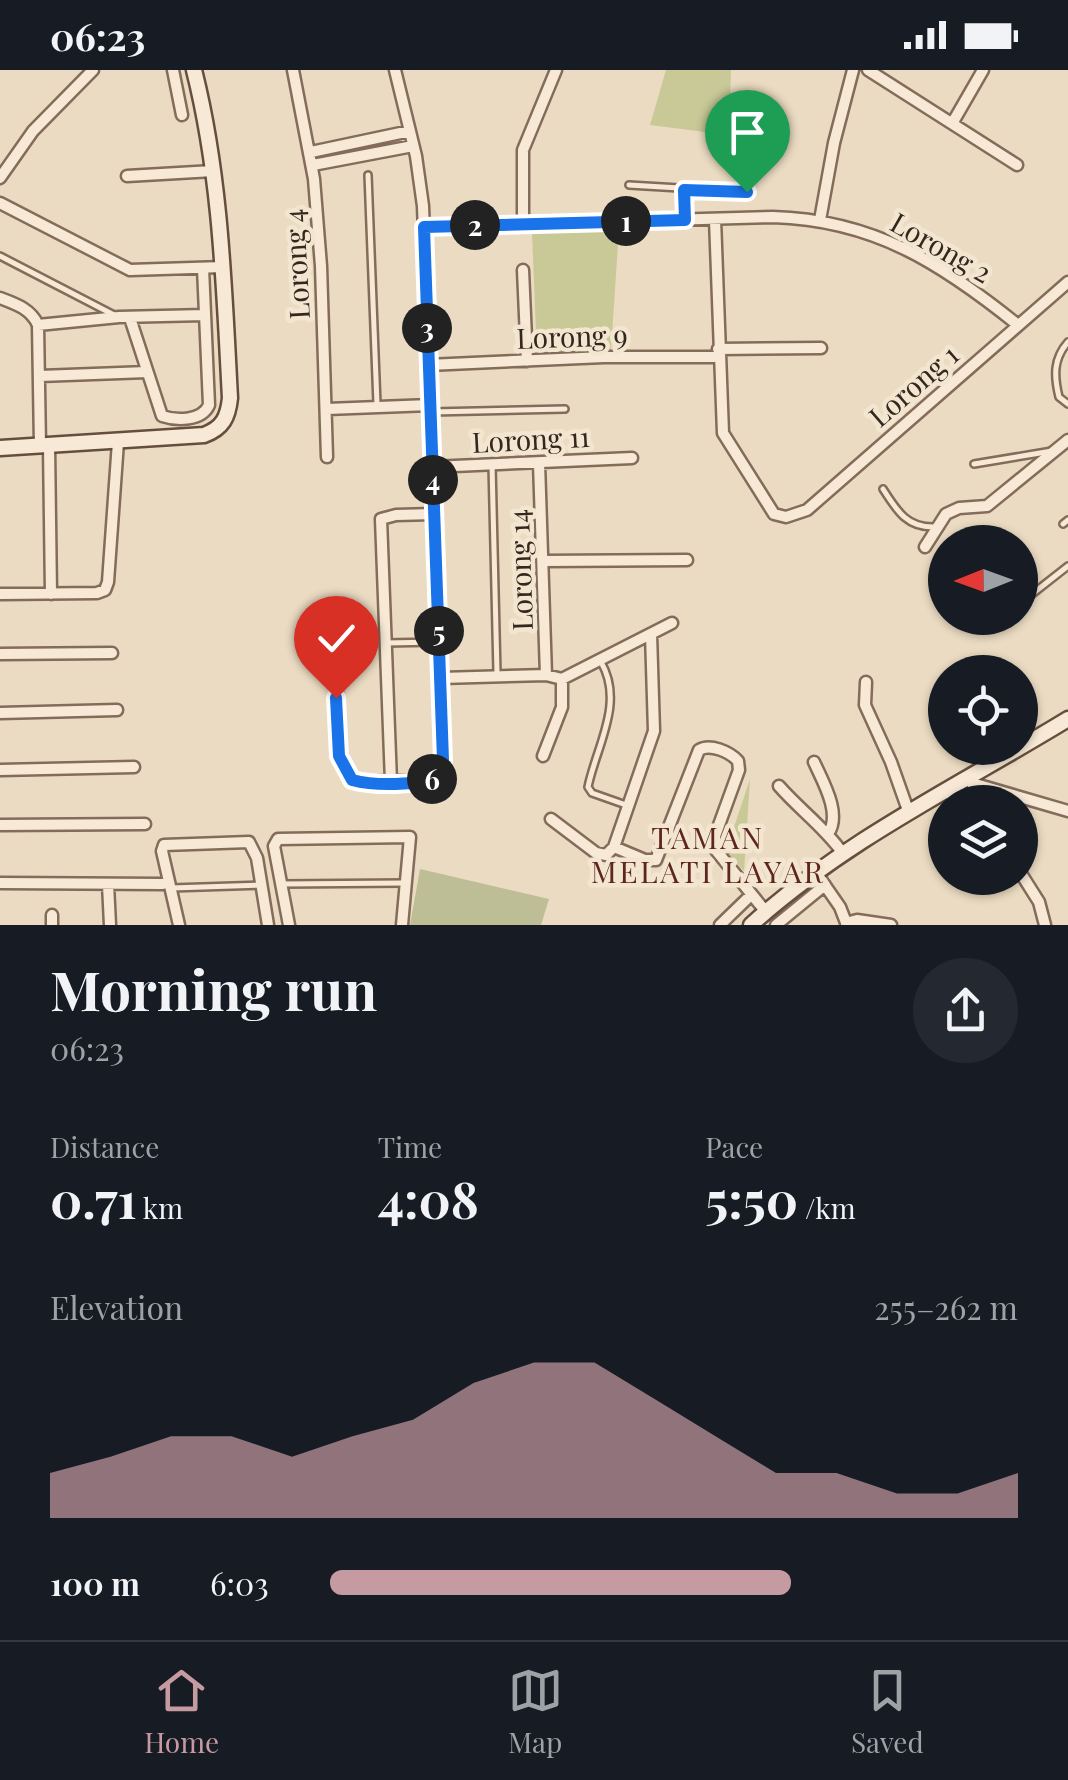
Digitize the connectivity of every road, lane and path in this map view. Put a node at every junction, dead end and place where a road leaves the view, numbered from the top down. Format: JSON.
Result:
{"nodes":[{"id":1,"x":94,"y":70,"type":"edge"},
{"id":2,"x":173,"y":70,"type":"edge"},
{"id":3,"x":194,"y":70,"type":"edge"},
{"id":4,"x":293,"y":70,"type":"edge"},
{"id":5,"x":394,"y":70,"type":"edge"},
{"id":6,"x":556,"y":70,"type":"edge"},
{"id":7,"x":852,"y":70,"type":"edge"},
{"id":8,"x":868,"y":70,"type":"edge"},
{"id":9,"x":983,"y":70,"type":"edge"},
{"id":10,"x":182,"y":115,"type":"dead end"},
{"id":11,"x":952,"y":122,"type":"junction"},
{"id":12,"x":410,"y":131,"type":"junction"},
{"id":13,"x":414,"y":146,"type":"junction"},
{"id":14,"x":310,"y":152,"type":"junction"},
{"id":15,"x":312,"y":165,"type":"junction"},
{"id":16,"x":1017,"y":165,"type":"dead end"},
{"id":17,"x":212,"y":171,"type":"junction"},
{"id":18,"x":368,"y":175,"type":"dead end"},
{"id":19,"x":126,"y":176,"type":"dead end"},
{"id":20,"x":0,"y":178,"type":"edge"},
{"id":21,"x":629,"y":185,"type":"dead end"},
{"id":22,"x":684,"y":190,"type":"junction"},
{"id":23,"x":747,"y":192,"type":"dead end"},
{"id":24,"x":0,"y":203,"type":"edge"},
{"id":25,"x":715,"y":219,"type":"junction"},
{"id":26,"x":685,"y":220,"type":"junction"},
{"id":27,"x":820,"y":220,"type":"junction"},
{"id":28,"x":523,"y":222,"type":"junction"},
{"id":29,"x":424,"y":227,"type":"junction"},
{"id":30,"x":0,"y":256,"type":"edge"},
{"id":31,"x":223,"y":267,"type":"junction"},
{"id":32,"x":203,"y":268,"type":"junction"},
{"id":33,"x":523,"y":270,"type":"dead end"},
{"id":34,"x":1068,"y":282,"type":"edge"},
{"id":35,"x":0,"y":298,"type":"edge"},
{"id":36,"x":205,"y":315,"type":"junction"},
{"id":37,"x":124,"y":318,"type":"junction"},
{"id":38,"x":38,"y":325,"type":"junction"},
{"id":39,"x":1018,"y":325,"type":"junction"},
{"id":40,"x":1068,"y":342,"type":"edge"},
{"id":41,"x":821,"y":348,"type":"dead end"},
{"id":42,"x":718,"y":353,"type":"junction"},
{"id":43,"x":526,"y":361,"type":"junction"},
{"id":44,"x":428,"y":365,"type":"junction"},
{"id":45,"x":146,"y":372,"type":"junction"},
{"id":46,"x":40,"y":376,"type":"junction"},
{"id":47,"x":1068,"y":404,"type":"edge"},
{"id":48,"x":377,"y":407,"type":"junction"},
{"id":49,"x":430,"y":408,"type":"junction"},
{"id":50,"x":326,"y":409,"type":"junction"},
{"id":51,"x":565,"y":409,"type":"dead end"},
{"id":52,"x":1068,"y":440,"type":"edge"},
{"id":53,"x":118,"y":442,"type":"junction"},
{"id":54,"x":44,"y":446,"type":"junction"},
{"id":55,"x":0,"y":448,"type":"edge"},
{"id":56,"x":1055,"y":451,"type":"junction"},
{"id":57,"x":327,"y":456,"type":"dead end"},
{"id":58,"x":632,"y":458,"type":"dead end"},
{"id":59,"x":539,"y":462,"type":"junction"},
{"id":60,"x":492,"y":464,"type":"junction"},
{"id":61,"x":974,"y":464,"type":"dead end"},
{"id":62,"x":432,"y":467,"type":"junction"},
{"id":63,"x":883,"y":489,"type":"dead end"},
{"id":64,"x":434,"y":514,"type":"junction"},
{"id":65,"x":937,"y":525,"type":"edge"},
{"id":66,"x":928,"y":528,"type":"edge"},
{"id":67,"x":928,"y":541,"type":"edge"},
{"id":68,"x":925,"y":547,"type":"dead end"},
{"id":69,"x":686,"y":560,"type":"dead end"},
{"id":70,"x":544,"y":561,"type":"junction"},
{"id":71,"x":1068,"y":566,"type":"edge"},
{"id":72,"x":1038,"y":589,"type":"edge"},
{"id":73,"x":0,"y":594,"type":"edge"},
{"id":74,"x":52,"y":594,"type":"junction"},
{"id":75,"x":672,"y":623,"type":"dead end"},
{"id":76,"x":651,"y":634,"type":"junction"},
{"id":77,"x":335,"y":640,"type":"dead end"},
{"id":78,"x":439,"y":642,"type":"junction"},
{"id":79,"x":386,"y":643,"type":"junction"},
{"id":80,"x":112,"y":653,"type":"dead end"},
{"id":81,"x":0,"y":654,"type":"edge"},
{"id":82,"x":600,"y":660,"type":"junction"},
{"id":83,"x":497,"y":676,"type":"junction"},
{"id":84,"x":546,"y":676,"type":"junction"},
{"id":85,"x":440,"y":678,"type":"junction"},
{"id":86,"x":562,"y":679,"type":"junction"},
{"id":87,"x":866,"y":682,"type":"dead end"},
{"id":88,"x":117,"y":710,"type":"dead end"},
{"id":89,"x":0,"y":713,"type":"edge"},
{"id":90,"x":1068,"y":719,"type":"edge"},
{"id":91,"x":543,"y":756,"type":"dead end"},
{"id":92,"x":814,"y":762,"type":"dead end"},
{"id":93,"x":134,"y":767,"type":"dead end"},
{"id":94,"x":0,"y":770,"type":"edge"},
{"id":95,"x":971,"y":781,"type":"junction"},
{"id":96,"x":391,"y":782,"type":"junction"},
{"id":97,"x":966,"y":785,"type":"edge"},
{"id":98,"x":973,"y":785,"type":"edge"},
{"id":99,"x":780,"y":786,"type":"dead end"},
{"id":100,"x":629,"y":806,"type":"junction"},
{"id":101,"x":928,"y":806,"type":"edge"},
{"id":102,"x":1068,"y":812,"type":"edge"},
{"id":103,"x":909,"y":814,"type":"junction"},
{"id":104,"x":550,"y":820,"type":"dead end"},
{"id":105,"x":145,"y":824,"type":"dead end"},
{"id":106,"x":0,"y":825,"type":"edge"},
{"id":107,"x":828,"y":834,"type":"junction"},
{"id":108,"x":614,"y":847,"type":"junction"},
{"id":109,"x":842,"y":852,"type":"junction"},
{"id":110,"x":815,"y":870,"type":"junction"},
{"id":111,"x":0,"y":884,"type":"edge"},
{"id":112,"x":108,"y":884,"type":"junction"},
{"id":113,"x":282,"y":884,"type":"junction"},
{"id":114,"x":408,"y":884,"type":"junction"},
{"id":115,"x":262,"y":885,"type":"junction"},
{"id":116,"x":825,"y":885,"type":"junction"},
{"id":117,"x":167,"y":886,"type":"junction"},
{"id":118,"x":751,"y":895,"type":"junction"},
{"id":119,"x":1035,"y":895,"type":"edge"},
{"id":120,"x":766,"y":912,"type":"junction"},
{"id":121,"x":846,"y":924,"type":"edge"},
{"id":122,"x":110,"y":925,"type":"edge"},
{"id":123,"x":179,"y":925,"type":"edge"},
{"id":124,"x":268,"y":925,"type":"edge"},
{"id":125,"x":289,"y":925,"type":"edge"},
{"id":126,"x":402,"y":925,"type":"edge"},
{"id":127,"x":720,"y":925,"type":"edge"},
{"id":128,"x":751,"y":925,"type":"edge"},
{"id":129,"x":776,"y":925,"type":"edge"},
{"id":130,"x":891,"y":925,"type":"edge"},
{"id":131,"x":1045,"y":925,"type":"edge"}],
"edges":[{"from":1,"to":20,"type":"street"},
{"from":2,"to":10,"type":"street"},
{"from":3,"to":17,"type":"street"},
{"from":4,"to":14,"type":"street","name":"Lorong 4"},
{"from":5,"to":12,"type":"street"},
{"from":6,"to":28,"type":"street"},
{"from":7,"to":27,"type":"street"},
{"from":8,"to":11,"type":"street"},
{"from":9,"to":11,"type":"street"},
{"from":11,"to":16,"type":"street"},
{"from":12,"to":13,"type":"street"},
{"from":12,"to":14,"type":"street"},
{"from":13,"to":15,"type":"street"},
{"from":13,"to":29,"type":"street"},
{"from":14,"to":15,"type":"street","name":"Lorong 4"},
{"from":15,"to":50,"type":"street","name":"Lorong 4"},
{"from":17,"to":19,"type":"street"},
{"from":17,"to":31,"type":"street"},
{"from":18,"to":48,"type":"lane"},
{"from":21,"to":22,"type":"lane"},
{"from":22,"to":23,"type":"lane"},
{"from":22,"to":26,"type":"lane"},
{"from":24,"to":32,"type":"street"},
{"from":25,"to":26,"type":"street","name":"Lorong 2"},
{"from":25,"to":27,"type":"street","name":"Lorong 2"},
{"from":25,"to":42,"type":"street"},
{"from":26,"to":28,"type":"street","name":"Lorong 2"},
{"from":27,"to":39,"type":"street","name":"Lorong 2"},
{"from":28,"to":29,"type":"street","name":"Lorong 2"},
{"from":29,"to":44,"type":"street"},
{"from":30,"to":37,"type":"lane"},
{"from":31,"to":32,"type":"street"},
{"from":31,"to":53,"type":"street"},
{"from":32,"to":36,"type":"street"},
{"from":33,"to":43,"type":"street"},
{"from":34,"to":39,"type":"street","name":"Lorong 1"},
{"from":35,"to":38,"type":"street"},
{"from":36,"to":37,"type":"street"},
{"from":36,"to":45,"type":"street"},
{"from":37,"to":38,"type":"street"},
{"from":37,"to":45,"type":"street"},
{"from":38,"to":46,"type":"street"},
{"from":39,"to":42,"type":"street","name":"Lorong 1"},
{"from":40,"to":47,"type":"lane"},
{"from":41,"to":42,"type":"street","name":"Lorong 9"},
{"from":42,"to":43,"type":"street","name":"Lorong 9"},
{"from":43,"to":44,"type":"street","name":"Lorong 9"},
{"from":44,"to":49,"type":"street"},
{"from":45,"to":46,"type":"street"},
{"from":46,"to":54,"type":"street"},
{"from":48,"to":49,"type":"street"},
{"from":48,"to":50,"type":"street"},
{"from":49,"to":51,"type":"lane"},
{"from":49,"to":62,"type":"street"},
{"from":50,"to":57,"type":"street","name":"Lorong 4"},
{"from":52,"to":56,"type":"street"},
{"from":53,"to":54,"type":"street"},
{"from":53,"to":74,"type":"street"},
{"from":54,"to":55,"type":"street"},
{"from":54,"to":74,"type":"street"},
{"from":56,"to":61,"type":"lane"},
{"from":56,"to":65,"type":"street"},
{"from":58,"to":59,"type":"street","name":"Lorong 11"},
{"from":59,"to":60,"type":"street","name":"Lorong 11"},
{"from":59,"to":70,"type":"street","name":"Lorong 14"},
{"from":60,"to":62,"type":"street","name":"Lorong 11"},
{"from":60,"to":83,"type":"lane"},
{"from":62,"to":64,"type":"street"},
{"from":63,"to":66,"type":"lane"},
{"from":64,"to":78,"type":"street"},
{"from":64,"to":79,"type":"street"},
{"from":67,"to":68,"type":"street"},
{"from":69,"to":70,"type":"street"},
{"from":70,"to":84,"type":"street","name":"Lorong 14"},
{"from":71,"to":72,"type":"lane"},
{"from":73,"to":74,"type":"street"},
{"from":75,"to":76,"type":"street"},
{"from":76,"to":82,"type":"street"},
{"from":76,"to":100,"type":"street"},
{"from":77,"to":96,"type":"street"},
{"from":78,"to":79,"type":"lane"},
{"from":78,"to":85,"type":"street"},
{"from":79,"to":96,"type":"street"},
{"from":80,"to":81,"type":"street"},
{"from":82,"to":86,"type":"street"},
{"from":82,"to":100,"type":"lane"},
{"from":83,"to":84,"type":"street"},
{"from":83,"to":85,"type":"street"},
{"from":84,"to":86,"type":"street"},
{"from":85,"to":96,"type":"street"},
{"from":86,"to":91,"type":"street"},
{"from":87,"to":103,"type":"street"},
{"from":88,"to":89,"type":"street"},
{"from":90,"to":95,"type":"street"},
{"from":92,"to":107,"type":"street"},
{"from":93,"to":94,"type":"street"},
{"from":95,"to":97,"type":"street"},
{"from":95,"to":98,"type":"street"},
{"from":95,"to":102,"type":"street"},
{"from":99,"to":107,"type":"street"},
{"from":100,"to":108,"type":"street"},
{"from":101,"to":103,"type":"street"},
{"from":103,"to":109,"type":"street"},
{"from":104,"to":108,"type":"street"},
{"from":105,"to":106,"type":"street"},
{"from":107,"to":109,"type":"street"},
{"from":108,"to":118,"type":"street"},
{"from":109,"to":110,"type":"street"},
{"from":110,"to":116,"type":"street"},
{"from":110,"to":120,"type":"street"},
{"from":111,"to":112,"type":"street"},
{"from":112,"to":117,"type":"street"},
{"from":112,"to":122,"type":"street"},
{"from":113,"to":114,"type":"lane"},
{"from":113,"to":114,"type":"street"},
{"from":113,"to":125,"type":"street"},
{"from":114,"to":126,"type":"street"},
{"from":115,"to":117,"type":"lane"},
{"from":115,"to":117,"type":"street"},
{"from":115,"to":124,"type":"street"},
{"from":116,"to":121,"type":"street"},
{"from":116,"to":129,"type":"street"},
{"from":117,"to":123,"type":"street"},
{"from":118,"to":120,"type":"street"},
{"from":118,"to":127,"type":"street"},
{"from":119,"to":131,"type":"street"},
{"from":120,"to":128,"type":"street"},
{"from":121,"to":130,"type":"street"}]}
